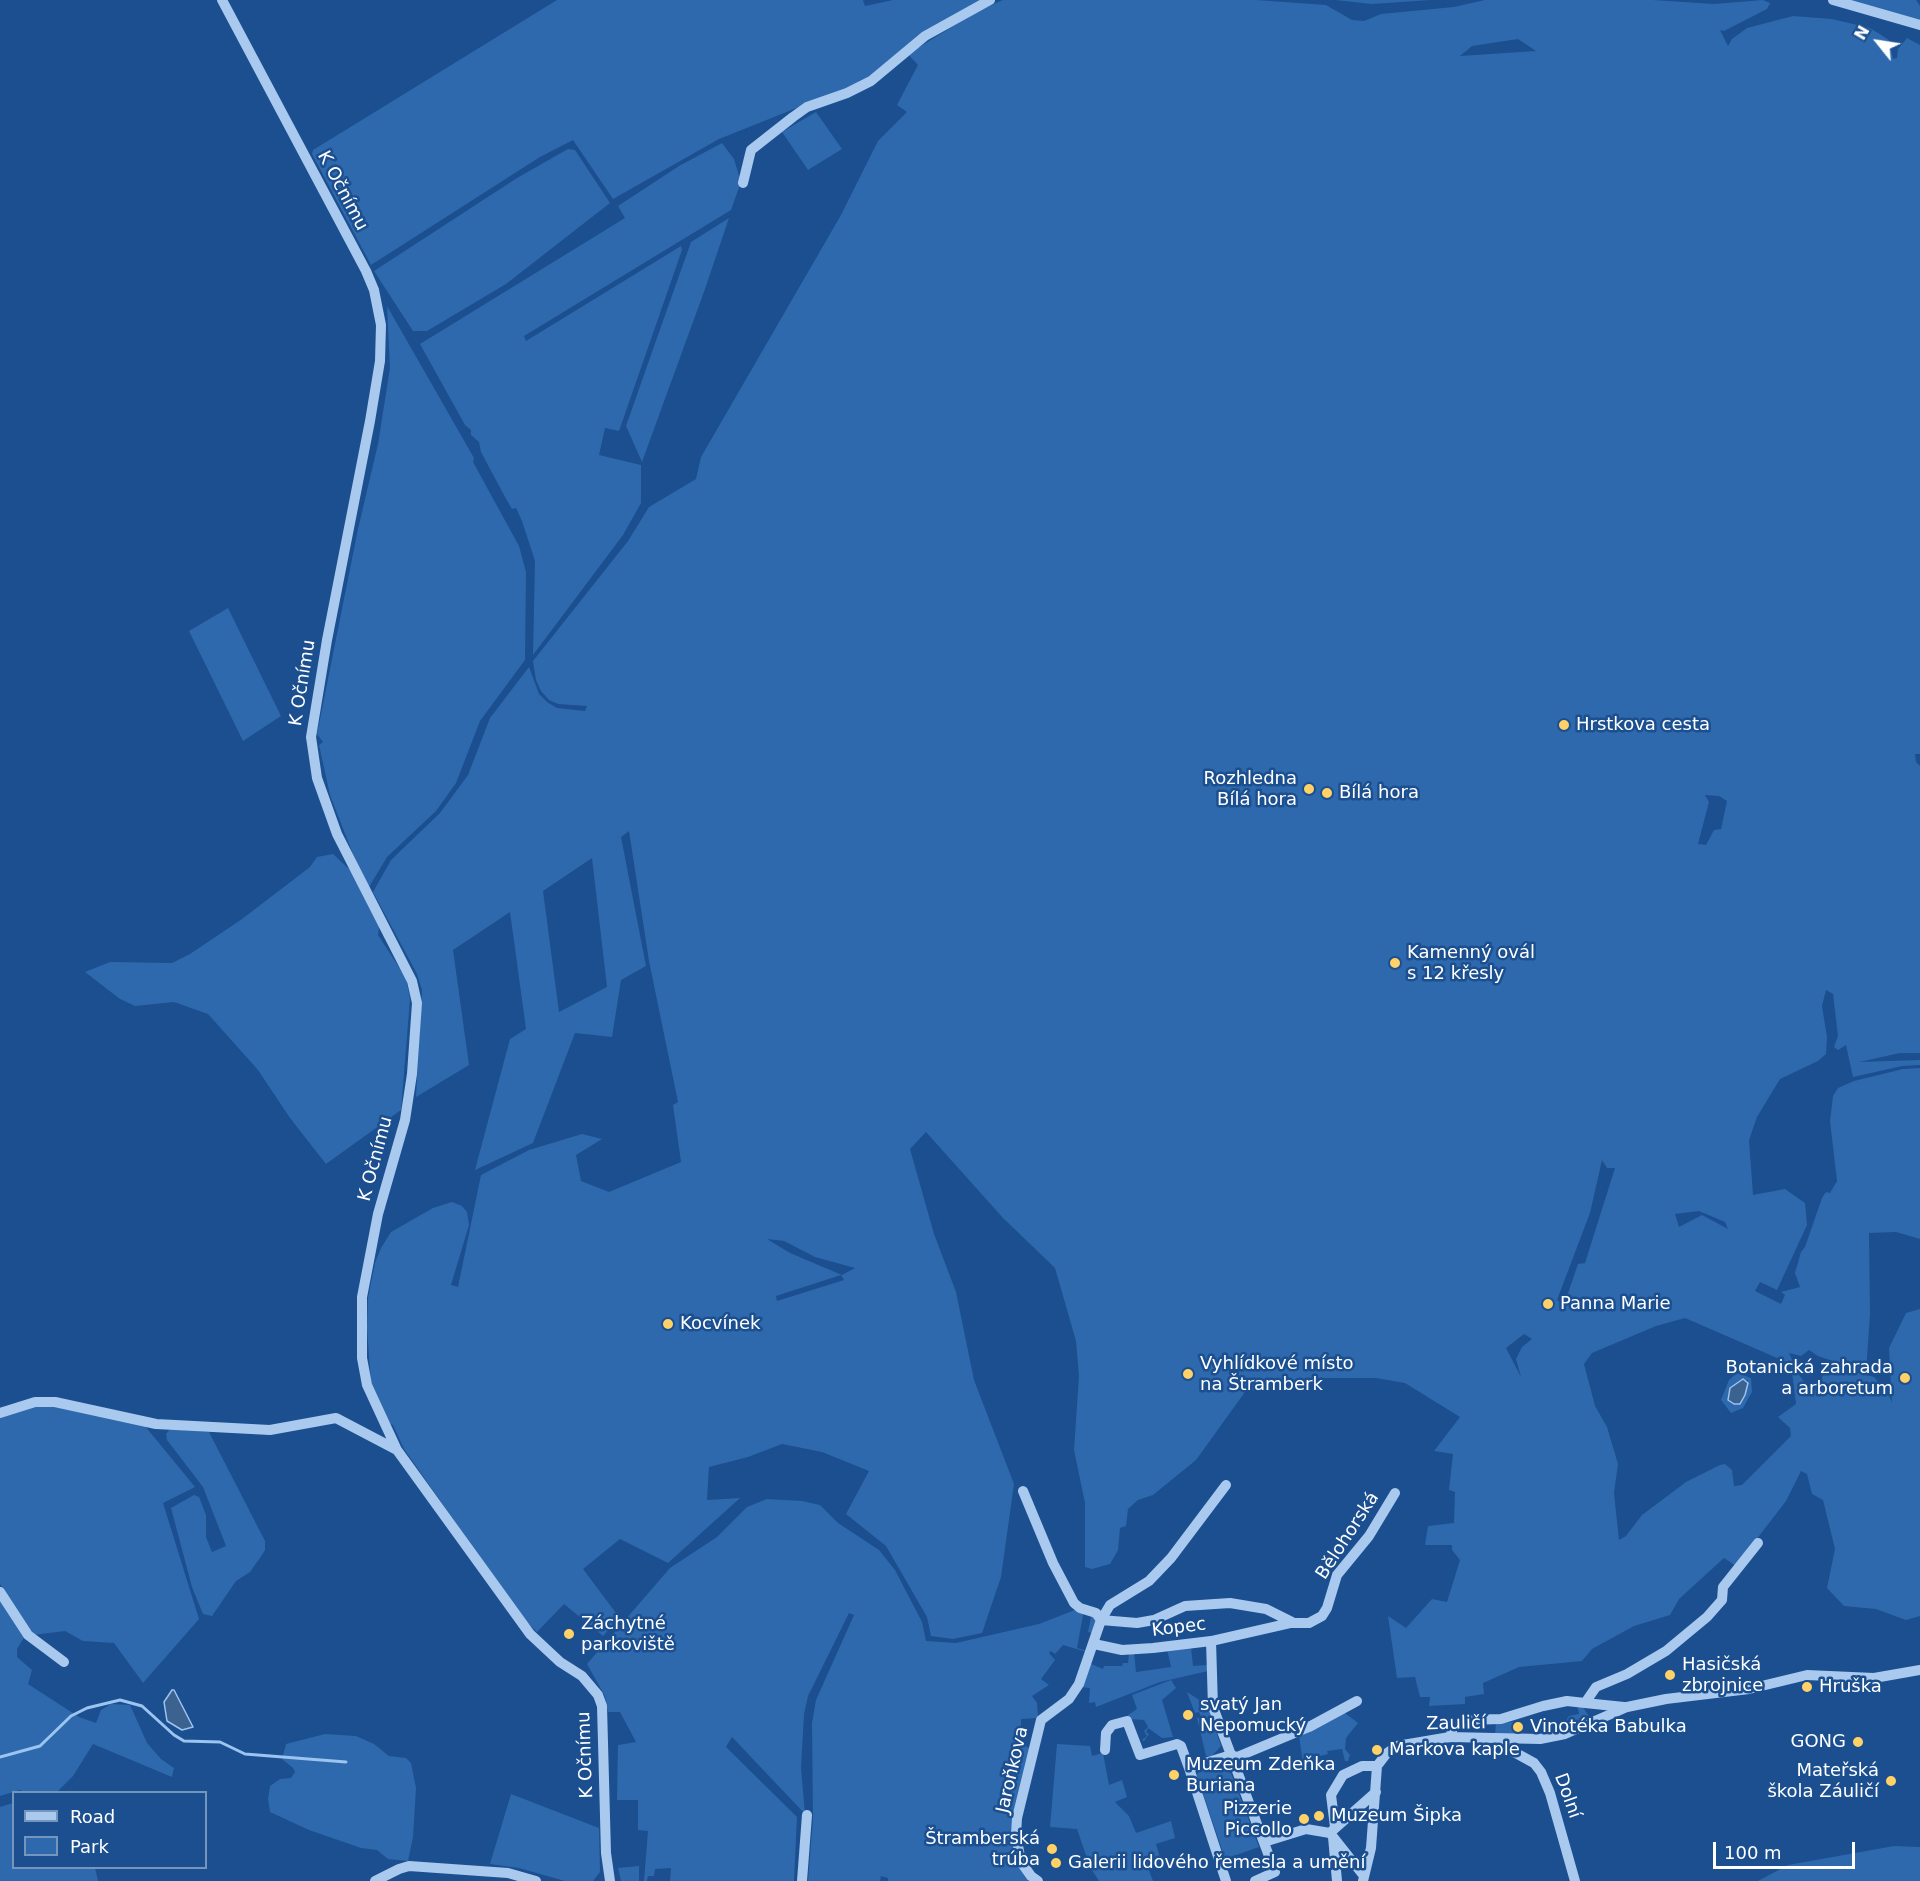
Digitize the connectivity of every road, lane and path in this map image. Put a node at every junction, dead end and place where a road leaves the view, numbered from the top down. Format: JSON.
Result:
{"nodes":[{"id":1,"x":222,"y":0,"type":"edge"},
{"id":2,"x":990,"y":0,"type":"edge"},
{"id":3,"x":1833,"y":0,"type":"edge"},
{"id":4,"x":1920,"y":25,"type":"edge"},
{"id":5,"x":743,"y":183,"type":"dead end"},
{"id":6,"x":0,"y":1413,"type":"edge"},
{"id":7,"x":397,"y":1450,"type":"junction"},
{"id":8,"x":1226,"y":1485,"type":"dead end"},
{"id":9,"x":1023,"y":1491,"type":"dead end"},
{"id":10,"x":1395,"y":1493,"type":"dead end"},
{"id":11,"x":1758,"y":1543,"type":"dead end"},
{"id":12,"x":0,"y":1592,"type":"edge"},
{"id":13,"x":1101,"y":1620,"type":"junction"},
{"id":14,"x":1292,"y":1622,"type":"junction"},
{"id":15,"x":1309,"y":1623,"type":"joint"},
{"id":16,"x":1211,"y":1641,"type":"junction"},
{"id":17,"x":1094,"y":1644,"type":"junction"},
{"id":18,"x":64,"y":1662,"type":"dead end"},
{"id":19,"x":1920,"y":1670,"type":"edge"},
{"id":20,"x":1357,"y":1701,"type":"dead end"},
{"id":21,"x":1585,"y":1703,"type":"junction"},
{"id":22,"x":1627,"y":1707,"type":"junction"},
{"id":23,"x":1450,"y":1737,"type":"junction"},
{"id":24,"x":1502,"y":1740,"type":"junction"},
{"id":25,"x":1105,"y":1750,"type":"dead end"},
{"id":26,"x":1231,"y":1755,"type":"junction"},
{"id":27,"x":1377,"y":1766,"type":"junction"},
{"id":28,"x":1190,"y":1768,"type":"junction"},
{"id":29,"x":1376,"y":1792,"type":"junction"},
{"id":30,"x":807,"y":1815,"type":"dead end"},
{"id":31,"x":1333,"y":1832,"type":"junction"},
{"id":32,"x":1264,"y":1842,"type":"junction"},
{"id":33,"x":1363,"y":1879,"type":"edge"},
{"id":34,"x":375,"y":1881,"type":"edge"},
{"id":35,"x":537,"y":1881,"type":"edge"},
{"id":36,"x":610,"y":1881,"type":"edge"},
{"id":37,"x":802,"y":1881,"type":"edge"},
{"id":38,"x":1038,"y":1881,"type":"edge"},
{"id":39,"x":1226,"y":1881,"type":"edge"},
{"id":40,"x":1255,"y":1881,"type":"edge"},
{"id":41,"x":1337,"y":1881,"type":"edge"},
{"id":42,"x":1575,"y":1881,"type":"edge"}],
"edges":[{"from":1,"to":7,"type":"street","name":"K Očnímu"},
{"from":2,"to":5,"type":"street"},
{"from":3,"to":4,"type":"street"},
{"from":6,"to":7,"type":"street","name":"K Očnímu"},
{"from":7,"to":36,"type":"street","name":"K Očnímu"},
{"from":8,"to":13,"type":"street"},
{"from":9,"to":13,"type":"street","name":"Kopec"},
{"from":10,"to":15,"type":"street","name":"Bělohorská"},
{"from":11,"to":21,"type":"street"},
{"from":12,"to":18,"type":"street"},
{"from":13,"to":14,"type":"street","name":"Kopec"},
{"from":13,"to":17,"type":"street"},
{"from":14,"to":15,"type":"street","name":"Kopec"},
{"from":14,"to":16,"type":"street","name":"Kopec"},
{"from":16,"to":17,"type":"street","name":"Kopec"},
{"from":16,"to":26,"type":"street"},
{"from":17,"to":38,"type":"street","name":"Jaroňkova"},
{"from":19,"to":22,"type":"street","name":"Zauličí"},
{"from":20,"to":26,"type":"street"},
{"from":21,"to":22,"type":"street"},
{"from":21,"to":23,"type":"street"},
{"from":22,"to":24,"type":"street","name":"Zauličí"},
{"from":23,"to":24,"type":"street","name":"Zauličí"},
{"from":23,"to":27,"type":"street","name":"Zauličí"},
{"from":24,"to":42,"type":"street","name":"Dolní"},
{"from":25,"to":28,"type":"street"},
{"from":26,"to":28,"type":"street"},
{"from":26,"to":32,"type":"street"},
{"from":27,"to":29,"type":"street"},
{"from":27,"to":31,"type":"street"},
{"from":28,"to":39,"type":"street"},
{"from":29,"to":31,"type":"street"},
{"from":29,"to":33,"type":"street"},
{"from":30,"to":37,"type":"street"},
{"from":31,"to":32,"type":"street"},
{"from":31,"to":33,"type":"street"},
{"from":31,"to":41,"type":"street"},
{"from":32,"to":40,"type":"street"},
{"from":34,"to":35,"type":"street"}]}
